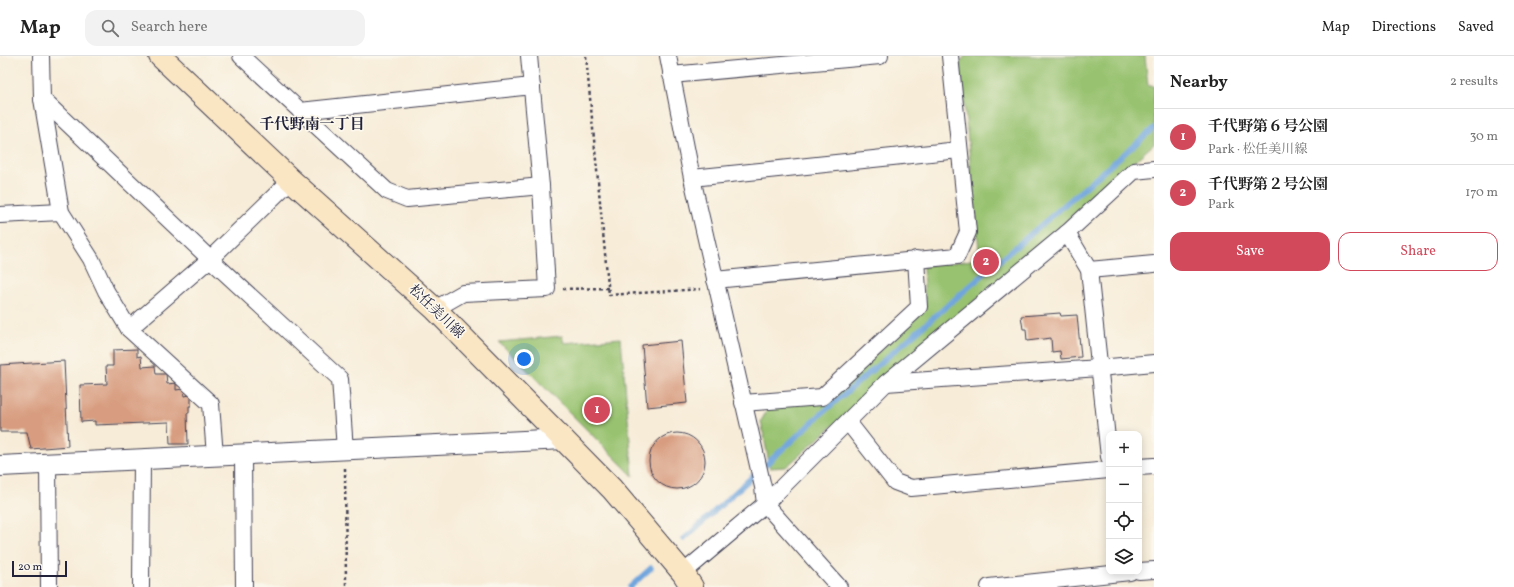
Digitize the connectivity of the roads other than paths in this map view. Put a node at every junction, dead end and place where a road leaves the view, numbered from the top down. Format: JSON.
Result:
{"nodes":[{"id":1,"x":41,"y":56,"type":"edge"},
{"id":2,"x":160,"y":56,"type":"edge"},
{"id":3,"x":241,"y":56,"type":"edge"},
{"id":4,"x":528,"y":56,"type":"edge"},
{"id":5,"x":668,"y":56,"type":"edge"},
{"id":6,"x":880,"y":56,"type":"edge"},
{"id":7,"x":950,"y":56,"type":"edge"},
{"id":8,"x":671,"y":75,"type":"junction"},
{"id":9,"x":532,"y":86,"type":"junction"},
{"id":10,"x":42,"y":99,"type":"junction"},
{"id":11,"x":300,"y":111,"type":"junction"},
{"id":12,"x":959,"y":150,"type":"junction"},
{"id":13,"x":1154,"y":169,"type":"edge"},
{"id":14,"x":692,"y":178,"type":"junction"},
{"id":15,"x":291,"y":180,"type":"junction"},
{"id":16,"x":540,"y":186,"type":"junction"},
{"id":17,"x":61,"y":212,"type":"junction"},
{"id":18,"x":0,"y":215,"type":"edge"},
{"id":19,"x":1067,"y":233,"type":"junction"},
{"id":20,"x":210,"y":259,"type":"junction"},
{"id":21,"x":916,"y":259,"type":"junction"},
{"id":22,"x":1154,"y":264,"type":"edge"},
{"id":23,"x":1089,"y":270,"type":"junction"},
{"id":24,"x":716,"y":284,"type":"junction"},
{"id":25,"x":435,"y":309,"type":"junction"},
{"id":26,"x":129,"y":329,"type":"junction"},
{"id":27,"x":1154,"y":363,"type":"edge"},
{"id":28,"x":1099,"y":368,"type":"junction"},
{"id":29,"x":886,"y":383,"type":"junction"},
{"id":30,"x":743,"y":403,"type":"junction"},
{"id":31,"x":848,"y":422,"type":"junction"},
{"id":32,"x":1106,"y":431,"type":"edge"},
{"id":33,"x":564,"y":439,"type":"junction"},
{"id":34,"x":345,"y":450,"type":"junction"},
{"id":35,"x":243,"y":455,"type":"junction"},
{"id":36,"x":215,"y":456,"type":"junction"},
{"id":37,"x":142,"y":460,"type":"junction"},
{"id":38,"x":48,"y":463,"type":"junction"},
{"id":39,"x":0,"y":466,"type":"edge"},
{"id":40,"x":1154,"y":466,"type":"edge"},
{"id":41,"x":1142,"y":467,"type":"edge"},
{"id":42,"x":1106,"y":470,"type":"edge"},
{"id":43,"x":765,"y":504,"type":"junction"},
{"id":44,"x":1154,"y":570,"type":"edge"},
{"id":45,"x":1142,"y":571,"type":"edge"},
{"id":46,"x":1106,"y":574,"type":"edge"},
{"id":47,"x":688,"y":580,"type":"edge"},
{"id":48,"x":49,"y":587,"type":"edge"},
{"id":49,"x":141,"y":587,"type":"edge"},
{"id":50,"x":244,"y":587,"type":"edge"},
{"id":51,"x":839,"y":587,"type":"edge"},
{"id":52,"x":989,"y":587,"type":"edge"}],
"edges":[{"from":1,"to":10,"type":"street"},
{"from":2,"to":15,"type":"main road","name":"松任美川線"},
{"from":3,"to":11,"type":"street"},
{"from":4,"to":9,"type":"street"},
{"from":5,"to":8,"type":"street"},
{"from":6,"to":8,"type":"street"},
{"from":7,"to":12,"type":"street"},
{"from":8,"to":14,"type":"street"},
{"from":9,"to":11,"type":"street"},
{"from":9,"to":16,"type":"street"},
{"from":10,"to":17,"type":"street"},
{"from":10,"to":20,"type":"street"},
{"from":11,"to":16,"type":"street"},
{"from":12,"to":14,"type":"street"},
{"from":12,"to":21,"type":"street"},
{"from":13,"to":19,"type":"street"},
{"from":14,"to":24,"type":"street"},
{"from":15,"to":20,"type":"street"},
{"from":15,"to":25,"type":"main road","name":"松任美川線"},
{"from":16,"to":25,"type":"street"},
{"from":17,"to":18,"type":"street"},
{"from":17,"to":26,"type":"street"},
{"from":19,"to":23,"type":"street"},
{"from":19,"to":29,"type":"street"},
{"from":20,"to":26,"type":"street"},
{"from":20,"to":34,"type":"street"},
{"from":21,"to":24,"type":"street"},
{"from":21,"to":30,"type":"street"},
{"from":22,"to":23,"type":"street"},
{"from":23,"to":28,"type":"street"},
{"from":24,"to":30,"type":"street"},
{"from":25,"to":33,"type":"main road","name":"松任美川線"},
{"from":26,"to":36,"type":"street"},
{"from":27,"to":28,"type":"street"},
{"from":28,"to":29,"type":"street"},
{"from":28,"to":32,"type":"street"},
{"from":29,"to":31,"type":"street"},
{"from":30,"to":43,"type":"street"},
{"from":31,"to":42,"type":"street"},
{"from":31,"to":43,"type":"street"},
{"from":33,"to":34,"type":"street"},
{"from":33,"to":47,"type":"main road","name":"松任美川線"},
{"from":34,"to":35,"type":"street"},
{"from":35,"to":36,"type":"street"},
{"from":35,"to":50,"type":"street"},
{"from":36,"to":37,"type":"street"},
{"from":37,"to":38,"type":"street"},
{"from":37,"to":49,"type":"street"},
{"from":38,"to":39,"type":"street"},
{"from":38,"to":48,"type":"street"},
{"from":40,"to":41,"type":"street"},
{"from":43,"to":47,"type":"street"},
{"from":43,"to":51,"type":"street"},
{"from":44,"to":45,"type":"street"},
{"from":46,"to":52,"type":"street"}]}
